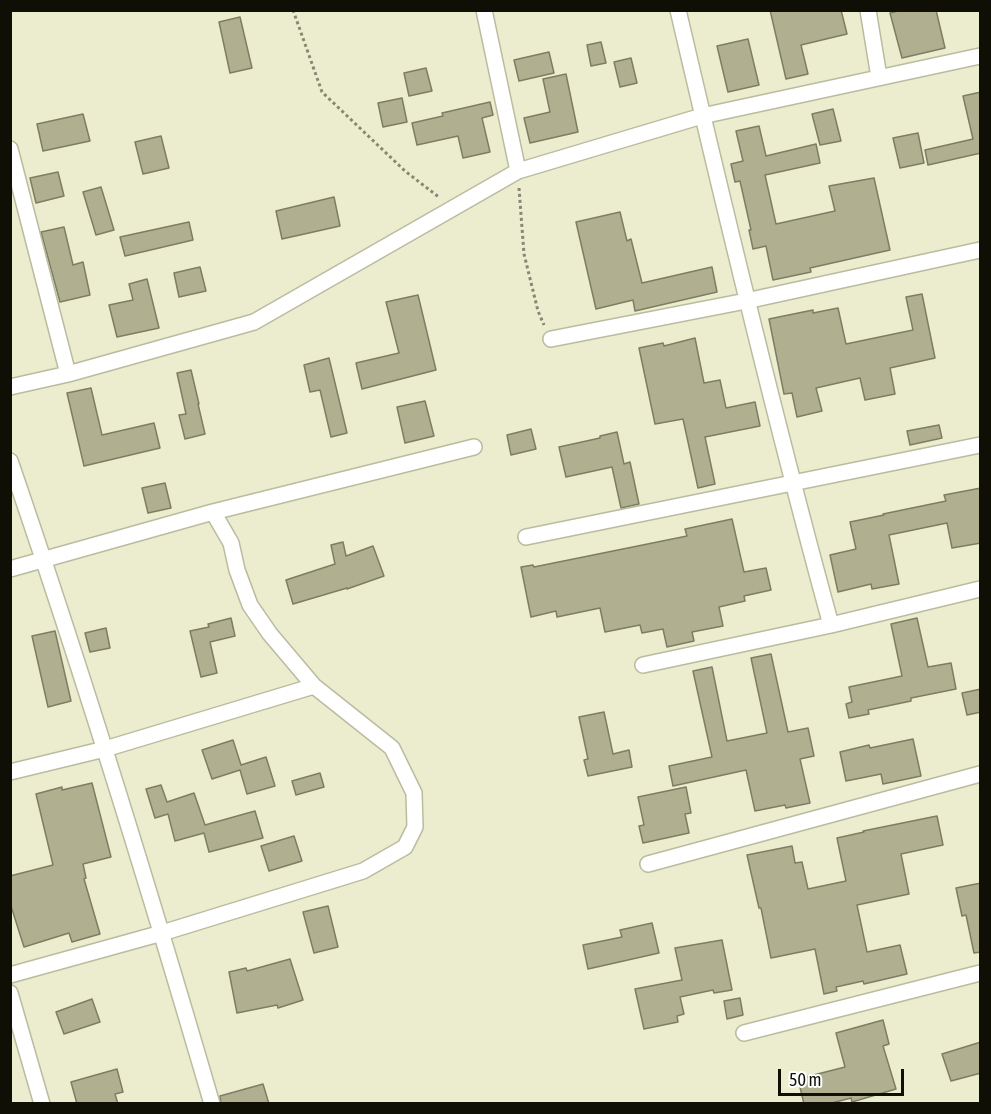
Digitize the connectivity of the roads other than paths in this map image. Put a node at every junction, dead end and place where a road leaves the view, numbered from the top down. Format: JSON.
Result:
{"nodes":[{"id":1,"x":484,"y":10,"type":"edge"},
{"id":2,"x":678,"y":10,"type":"edge"},
{"id":3,"x":868,"y":10,"type":"edge"},
{"id":4,"x":981,"y":56,"type":"edge"},
{"id":5,"x":879,"y":78,"type":"junction"},
{"id":6,"x":702,"y":116,"type":"junction"},
{"id":7,"x":10,"y":149,"type":"edge"},
{"id":8,"x":518,"y":171,"type":"junction"},
{"id":9,"x":981,"y":250,"type":"edge"},
{"id":10,"x":746,"y":301,"type":"junction"},
{"id":11,"x":550,"y":339,"type":"road end"},
{"id":12,"x":68,"y":374,"type":"junction"},
{"id":13,"x":10,"y":387,"type":"edge"},
{"id":14,"x":981,"y":445,"type":"edge"},
{"id":15,"x":474,"y":447,"type":"dead end"},
{"id":16,"x":10,"y":461,"type":"edge"},
{"id":17,"x":792,"y":484,"type":"junction"},
{"id":18,"x":213,"y":512,"type":"junction"},
{"id":19,"x":526,"y":537,"type":"dead end"},
{"id":20,"x":44,"y":560,"type":"junction"},
{"id":21,"x":10,"y":569,"type":"edge"},
{"id":22,"x":981,"y":589,"type":"edge"},
{"id":23,"x":831,"y":625,"type":"junction"},
{"id":24,"x":643,"y":665,"type":"dead end"},
{"id":25,"x":314,"y":686,"type":"junction"},
{"id":26,"x":105,"y":749,"type":"junction"},
{"id":27,"x":10,"y":772,"type":"edge"},
{"id":28,"x":981,"y":774,"type":"edge"},
{"id":29,"x":648,"y":864,"type":"dead end"},
{"id":30,"x":162,"y":933,"type":"junction"},
{"id":31,"x":981,"y":973,"type":"edge"},
{"id":32,"x":10,"y":975,"type":"edge"},
{"id":33,"x":10,"y":993,"type":"edge"},
{"id":34,"x":744,"y":1032,"type":"dead end"},
{"id":35,"x":42,"y":1104,"type":"edge"},
{"id":36,"x":212,"y":1104,"type":"edge"}],
"edges":[{"from":1,"to":8,"type":"street"},
{"from":2,"to":6,"type":"street"},
{"from":3,"to":5,"type":"street"},
{"from":4,"to":5,"type":"street"},
{"from":5,"to":6,"type":"street"},
{"from":6,"to":8,"type":"street"},
{"from":6,"to":10,"type":"street"},
{"from":7,"to":12,"type":"street"},
{"from":8,"to":12,"type":"street"},
{"from":9,"to":10,"type":"street"},
{"from":10,"to":11,"type":"street"},
{"from":10,"to":17,"type":"street"},
{"from":12,"to":13,"type":"street"},
{"from":14,"to":17,"type":"street"},
{"from":15,"to":18,"type":"street"},
{"from":16,"to":20,"type":"street"},
{"from":17,"to":19,"type":"street"},
{"from":17,"to":23,"type":"street"},
{"from":18,"to":20,"type":"street"},
{"from":18,"to":25,"type":"street"},
{"from":20,"to":21,"type":"street"},
{"from":20,"to":26,"type":"street"},
{"from":22,"to":23,"type":"street"},
{"from":23,"to":24,"type":"street"},
{"from":25,"to":26,"type":"street"},
{"from":25,"to":30,"type":"street"},
{"from":26,"to":27,"type":"street"},
{"from":26,"to":30,"type":"street"},
{"from":28,"to":29,"type":"street"},
{"from":30,"to":32,"type":"street"},
{"from":30,"to":36,"type":"street"},
{"from":31,"to":34,"type":"street"},
{"from":33,"to":35,"type":"street"}]}
